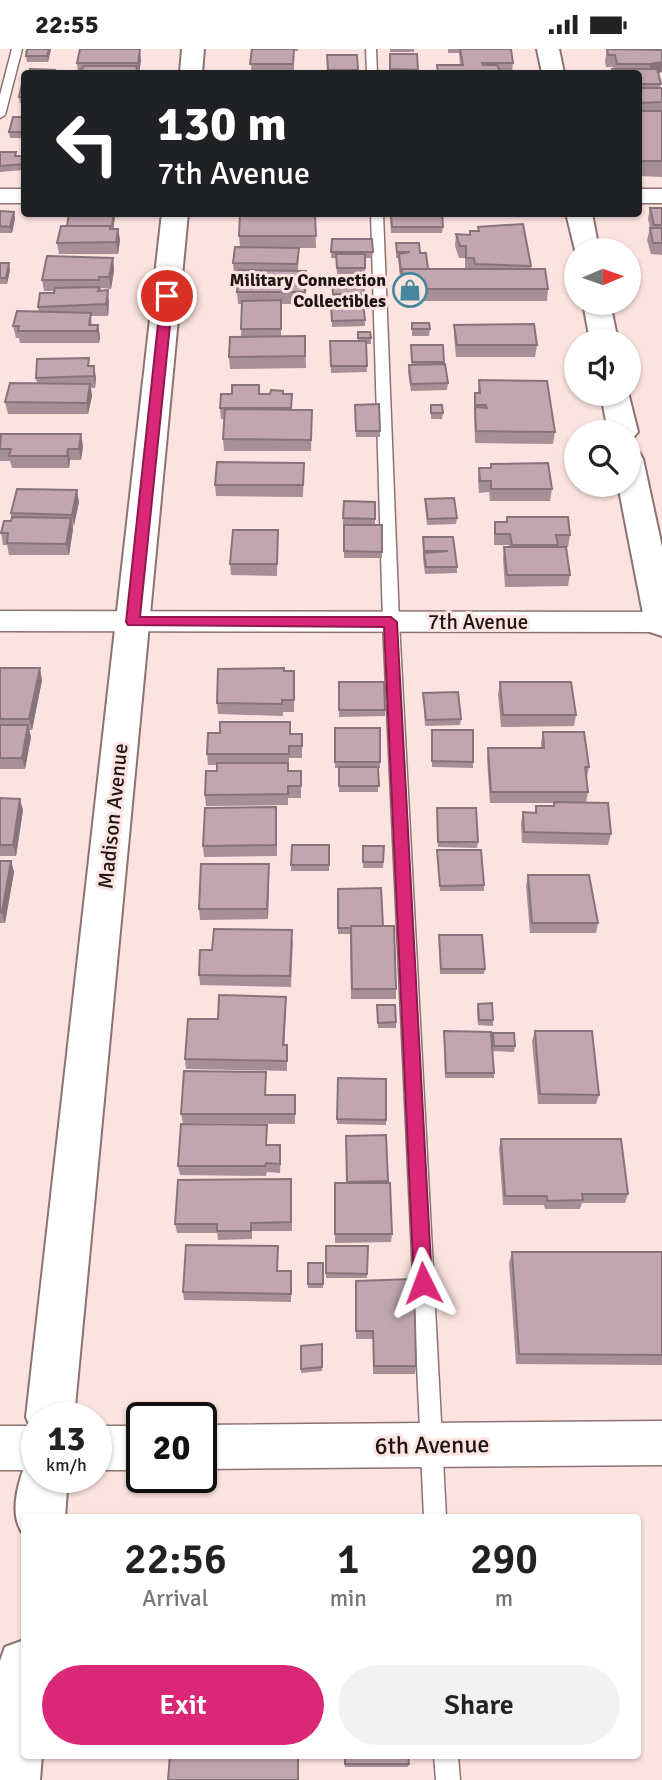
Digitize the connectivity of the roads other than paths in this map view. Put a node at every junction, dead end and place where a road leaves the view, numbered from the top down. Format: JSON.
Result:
{"nodes":[{"id":1,"x":17,"y":49,"type":"edge"},
{"id":2,"x":193,"y":49,"type":"edge"},
{"id":3,"x":371,"y":49,"type":"edge"},
{"id":4,"x":548,"y":49,"type":"edge"},
{"id":5,"x":191,"y":70,"type":"edge"},
{"id":6,"x":372,"y":70,"type":"edge"},
{"id":7,"x":552,"y":70,"type":"edge"},
{"id":8,"x":0,"y":115,"type":"edge"},
{"id":9,"x":0,"y":196,"type":"edge"},
{"id":10,"x":21,"y":196,"type":"edge"},
{"id":11,"x":642,"y":196,"type":"edge"},
{"id":12,"x":662,"y":196,"type":"edge"},
{"id":13,"x":175,"y":217,"type":"edge"},
{"id":14,"x":377,"y":217,"type":"edge"},
{"id":15,"x":580,"y":217,"type":"edge"},
{"id":16,"x":584,"y":238,"type":"edge"},
{"id":17,"x":636,"y":497,"type":"edge"},
{"id":18,"x":0,"y":621,"type":"edge"},
{"id":19,"x":133,"y":622,"type":"junction"},
{"id":20,"x":391,"y":622,"type":"junction"},
{"id":21,"x":662,"y":622,"type":"edge"},
{"id":22,"x":52,"y":1402,"type":"edge"},
{"id":23,"x":662,"y":1443,"type":"edge"},
{"id":24,"x":431,"y":1445,"type":"junction"},
{"id":25,"x":217,"y":1447,"type":"edge"},
{"id":26,"x":0,"y":1448,"type":"edge"},
{"id":27,"x":21,"y":1448,"type":"edge"},
{"id":28,"x":42,"y":1493,"type":"edge"},
{"id":29,"x":40,"y":1514,"type":"edge"},
{"id":30,"x":435,"y":1514,"type":"edge"},
{"id":31,"x":21,"y":1697,"type":"edge"},
{"id":32,"x":446,"y":1759,"type":"edge"},
{"id":33,"x":13,"y":1780,"type":"edge"},
{"id":34,"x":448,"y":1780,"type":"edge"}],
"edges":[{"from":1,"to":8,"type":"lane"},
{"from":2,"to":5,"type":"street"},
{"from":3,"to":6,"type":"lane"},
{"from":4,"to":7,"type":"street"},
{"from":9,"to":10,"type":"street"},
{"from":11,"to":12,"type":"street"},
{"from":13,"to":19,"type":"street","name":"Madison Avenue"},
{"from":14,"to":20,"type":"lane"},
{"from":15,"to":16,"type":"street"},
{"from":17,"to":21,"type":"street"},
{"from":18,"to":19,"type":"street","name":"7th Avenue"},
{"from":19,"to":20,"type":"street","name":"7th Avenue"},
{"from":19,"to":22,"type":"street","name":"Madison Avenue"},
{"from":20,"to":21,"type":"street","name":"7th Avenue"},
{"from":20,"to":24,"type":"lane"},
{"from":23,"to":24,"type":"street","name":"6th Avenue"},
{"from":24,"to":25,"type":"street","name":"6th Avenue"},
{"from":24,"to":30,"type":"lane"},
{"from":26,"to":27,"type":"street"},
{"from":28,"to":29,"type":"street"},
{"from":31,"to":33,"type":"street"},
{"from":32,"to":34,"type":"lane"}]}
